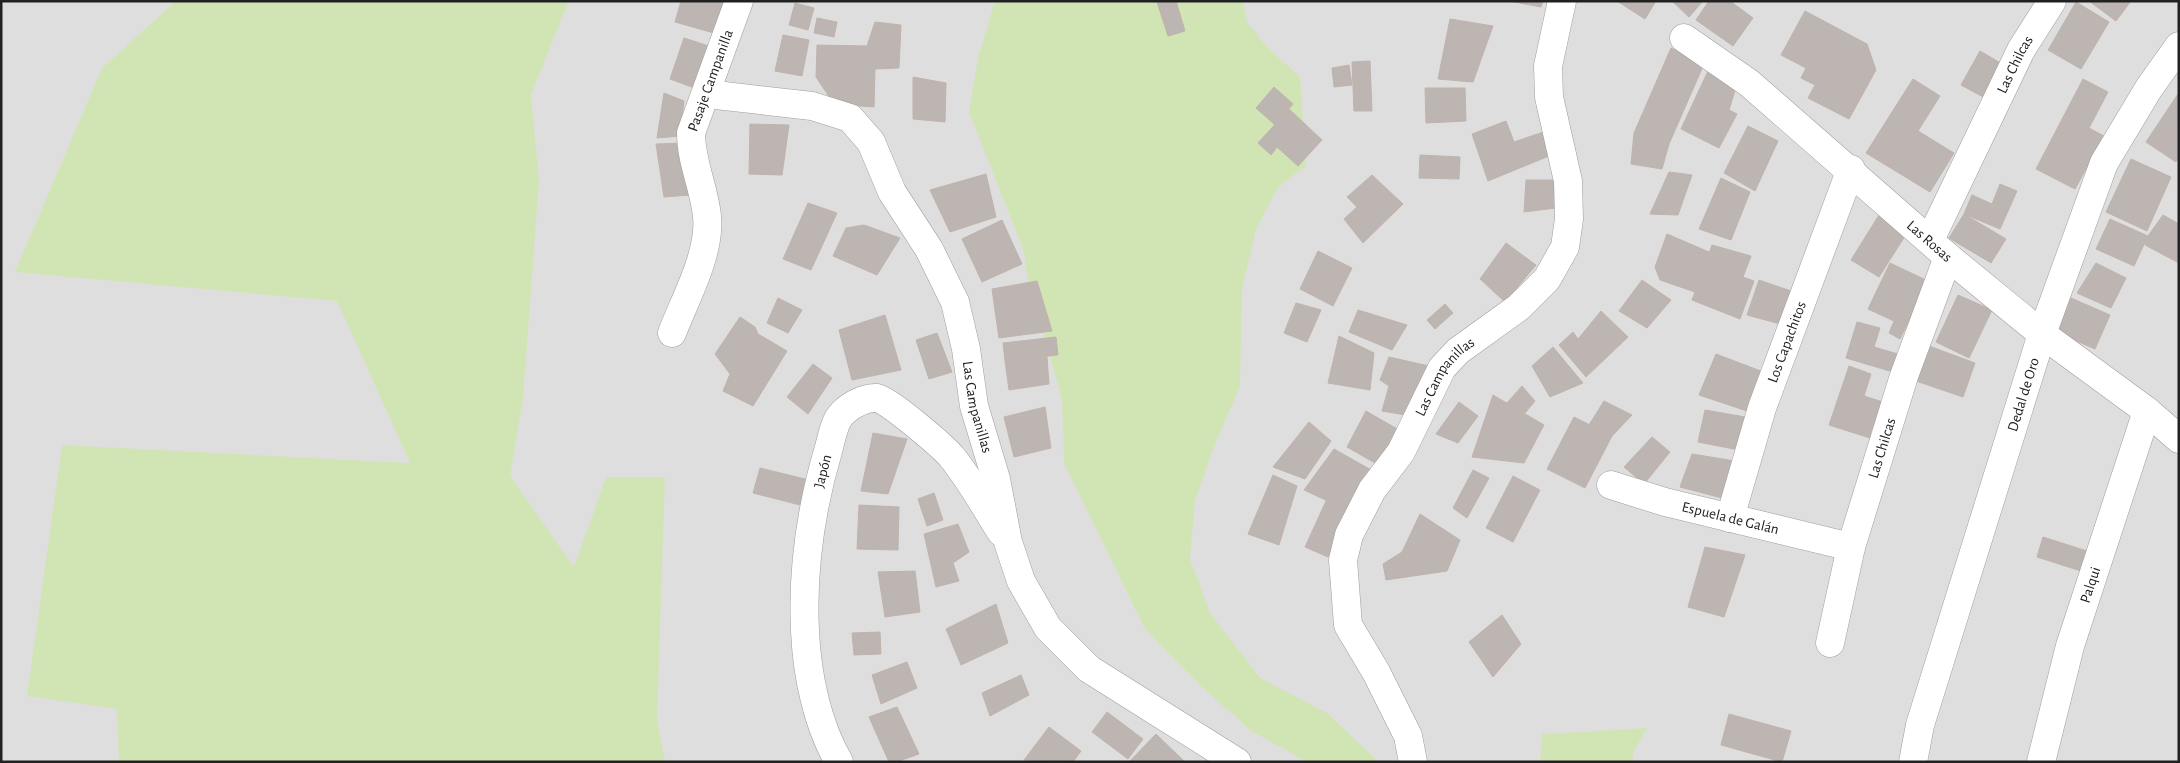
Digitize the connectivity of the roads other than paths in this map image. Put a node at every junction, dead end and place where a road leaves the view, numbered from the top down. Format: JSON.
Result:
{"nodes":[{"id":1,"x":739,"y":1,"type":"edge"},
{"id":2,"x":1562,"y":1,"type":"edge"},
{"id":3,"x":2052,"y":1,"type":"edge"},
{"id":4,"x":1684,"y":38,"type":"dead end"},
{"id":5,"x":2179,"y":46,"type":"edge"},
{"id":6,"x":706,"y":94,"type":"junction"},
{"id":7,"x":1851,"y":169,"type":"junction"},
{"id":8,"x":1939,"y":248,"type":"junction"},
{"id":9,"x":672,"y":333,"type":"dead end"},
{"id":10,"x":2042,"y":334,"type":"junction"},
{"id":11,"x":2147,"y":412,"type":"junction"},
{"id":12,"x":2179,"y":439,"type":"edge"},
{"id":13,"x":1611,"y":485,"type":"dead end"},
{"id":14,"x":1730,"y":518,"type":"junction"},
{"id":15,"x":1008,"y":542,"type":"junction"},
{"id":16,"x":1851,"y":547,"type":"junction"},
{"id":17,"x":1830,"y":643,"type":"dead end"},
{"id":18,"x":839,"y":762,"type":"edge"},
{"id":19,"x":1237,"y":762,"type":"edge"},
{"id":20,"x":1413,"y":762,"type":"edge"},
{"id":21,"x":1912,"y":762,"type":"edge"},
{"id":22,"x":2040,"y":762,"type":"edge"}],
"edges":[{"from":1,"to":6,"type":"street","name":"Pasaje Campanilla"},
{"from":2,"to":20,"type":"street","name":"Las Campanillas"},
{"from":3,"to":8,"type":"street","name":"Las Chilcas"},
{"from":4,"to":7,"type":"street","name":"Las Rosas"},
{"from":5,"to":10,"type":"street","name":"Dedal de Oro"},
{"from":6,"to":9,"type":"street","name":"Pasaje Campanilla"},
{"from":6,"to":15,"type":"street","name":"Las Campanillas"},
{"from":7,"to":8,"type":"street","name":"Las Rosas"},
{"from":7,"to":14,"type":"street","name":"Los Capachitos"},
{"from":8,"to":10,"type":"street","name":"Las Rosas"},
{"from":8,"to":16,"type":"street","name":"Las Chilcas"},
{"from":10,"to":11,"type":"street","name":"Las Rosas"},
{"from":10,"to":21,"type":"street","name":"Dedal de Oro"},
{"from":11,"to":12,"type":"street","name":"Las Rosas"},
{"from":11,"to":22,"type":"street","name":"Palqui"},
{"from":13,"to":14,"type":"street","name":"Espuela de Galán"},
{"from":14,"to":16,"type":"street","name":"Espuela de Galán"},
{"from":15,"to":18,"type":"street","name":"Japón"},
{"from":15,"to":19,"type":"street","name":"Las Campanillas"},
{"from":16,"to":17,"type":"street","name":"Las Chilcas"}]}
